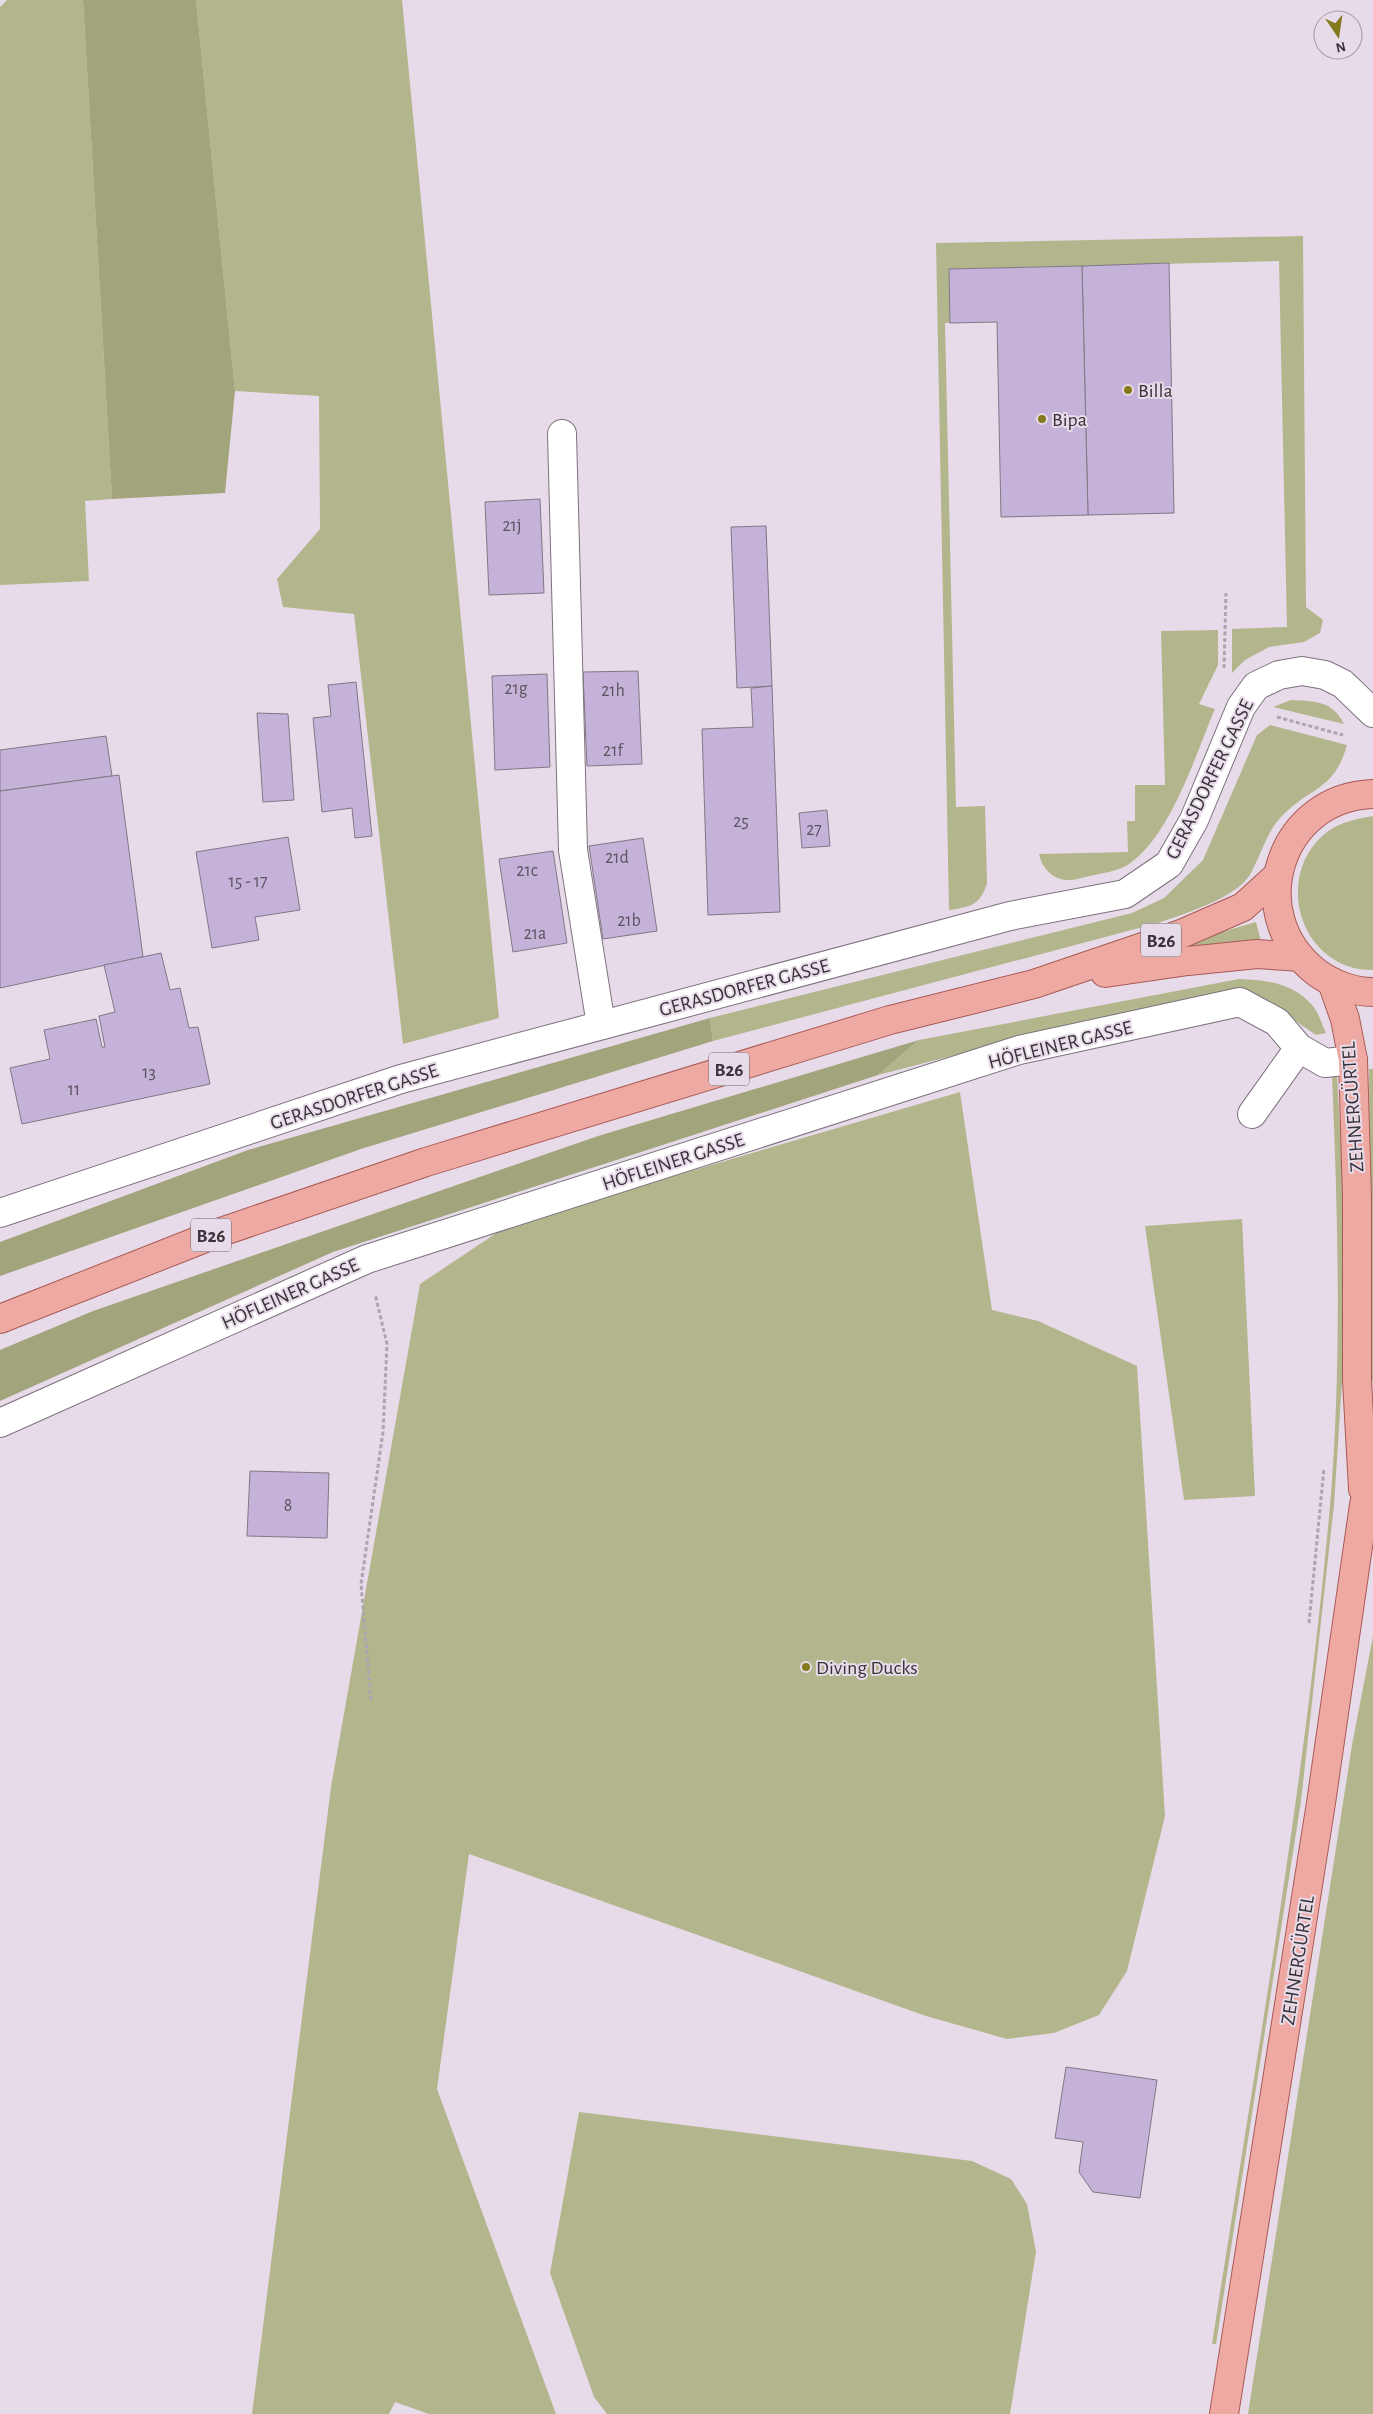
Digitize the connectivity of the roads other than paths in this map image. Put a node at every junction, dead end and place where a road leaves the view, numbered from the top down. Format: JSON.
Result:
{"nodes":[{"id":1,"x":562,"y":434,"type":"dead end"},
{"id":2,"x":1373,"y":713,"type":"edge"},
{"id":3,"x":1373,"y":794,"type":"edge"},
{"id":4,"x":1277,"y":876,"type":"junction"},
{"id":5,"x":1300,"y":957,"type":"junction"},
{"id":6,"x":1332,"y":982,"type":"junction"},
{"id":7,"x":1034,"y":984,"type":"junction"},
{"id":8,"x":1373,"y":992,"type":"edge"},
{"id":9,"x":601,"y":1025,"type":"junction"},
{"id":10,"x":1300,"y":1048,"type":"junction"},
{"id":11,"x":1352,"y":1060,"type":"junction"},
{"id":12,"x":1252,"y":1114,"type":"dead end"},
{"id":13,"x":0,"y":1213,"type":"edge"},
{"id":14,"x":0,"y":1319,"type":"edge"},
{"id":15,"x":0,"y":1423,"type":"edge"},
{"id":16,"x":1373,"y":1465,"type":"edge"},
{"id":17,"x":1364,"y":1505,"type":"junction"},
{"id":18,"x":1224,"y":2414,"type":"edge"}],
"edges":[{"from":1,"to":9,"type":"street"},
{"from":2,"to":9,"type":"street","name":"GERASDORFER GASSE"},
{"from":3,"to":4,"type":"main road","number":"B26"},
{"from":4,"to":5,"type":"main road","number":"B26"},
{"from":4,"to":7,"type":"main road","number":"B26"},
{"from":5,"to":6,"type":"main road","number":"B26"},
{"from":5,"to":7,"type":"main road","number":"B26"},
{"from":6,"to":8,"type":"main road","number":"B26"},
{"from":6,"to":11,"type":"main road","name":"ZEHNERGÜRTEL"},
{"from":7,"to":14,"type":"main road","number":"B26"},
{"from":9,"to":13,"type":"street","name":"GERASDORFER GASSE"},
{"from":10,"to":11,"type":"street","name":"HÖFLEINER GASSE"},
{"from":10,"to":12,"type":"street"},
{"from":10,"to":15,"type":"street","name":"HÖFLEINER GASSE"},
{"from":11,"to":17,"type":"main road","name":"ZEHNERGÜRTEL"},
{"from":16,"to":17,"type":"main road","name":"ZEHNERGÜRTEL"},
{"from":17,"to":18,"type":"main road","name":"ZEHNERGÜRTEL"}]}
